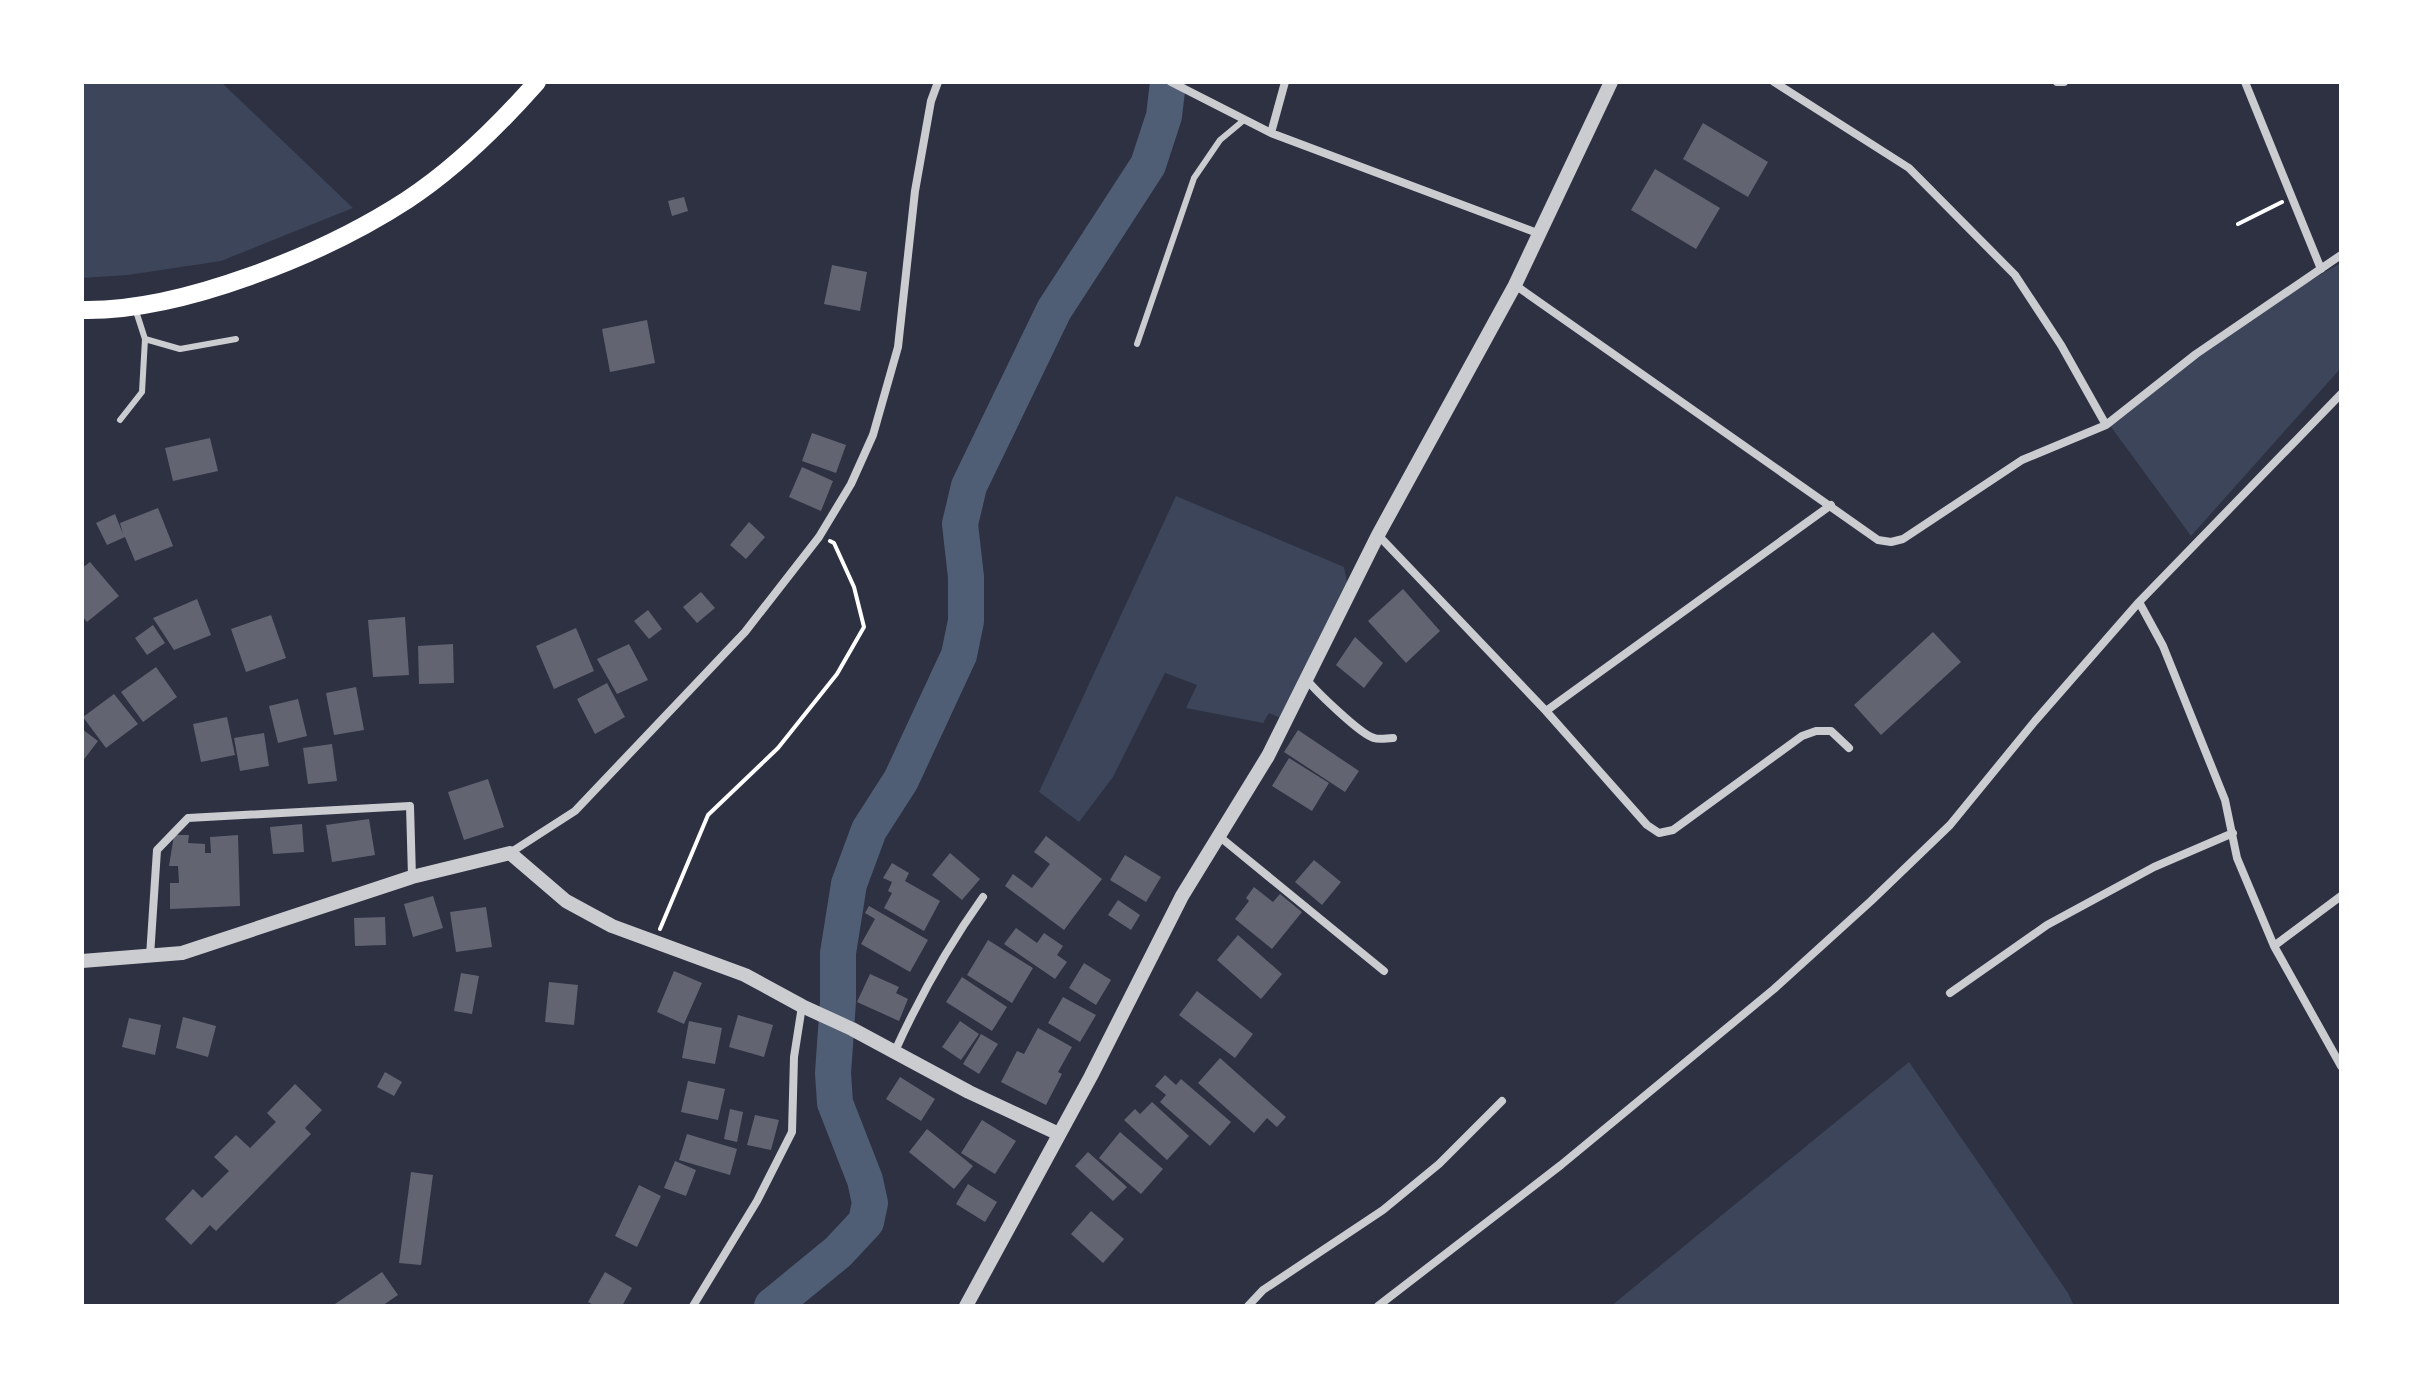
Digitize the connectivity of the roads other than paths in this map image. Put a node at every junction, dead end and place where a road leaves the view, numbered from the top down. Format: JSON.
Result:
{"nodes":[{"id":1,"x":537,"y":82,"type":"edge"},
{"id":2,"x":938,"y":82,"type":"edge"},
{"id":3,"x":1171,"y":82,"type":"edge"},
{"id":4,"x":1285,"y":82,"type":"edge"},
{"id":5,"x":1611,"y":82,"type":"edge"},
{"id":6,"x":1774,"y":82,"type":"edge"},
{"id":7,"x":2057,"y":82,"type":"edge"},
{"id":8,"x":2064,"y":82,"type":"edge"},
{"id":9,"x":2245,"y":82,"type":"edge"},
{"id":10,"x":1244,"y":120,"type":"junction"},
{"id":11,"x":1271,"y":133,"type":"junction"},
{"id":12,"x":1540,"y":234,"type":"junction"},
{"id":13,"x":2341,"y":255,"type":"edge"},
{"id":14,"x":2321,"y":269,"type":"junction"},
{"id":15,"x":1515,"y":285,"type":"junction"},
{"id":16,"x":133,"y":305,"type":"junction"},
{"id":17,"x":82,"y":310,"type":"edge"},
{"id":18,"x":145,"y":339,"type":"junction"},
{"id":19,"x":236,"y":339,"type":"dead end"},
{"id":20,"x":1137,"y":344,"type":"dead end"},
{"id":21,"x":2341,"y":394,"type":"edge"},
{"id":22,"x":120,"y":420,"type":"dead end"},
{"id":23,"x":2106,"y":425,"type":"junction"},
{"id":24,"x":1831,"y":505,"type":"junction"},
{"id":25,"x":1378,"y":535,"type":"junction"},
{"id":26,"x":2139,"y":602,"type":"junction"},
{"id":27,"x":1307,"y":680,"type":"junction"},
{"id":28,"x":1546,"y":711,"type":"junction"},
{"id":29,"x":1393,"y":738,"type":"dead end"},
{"id":30,"x":1849,"y":748,"type":"dead end"},
{"id":31,"x":2233,"y":833,"type":"junction"},
{"id":32,"x":1220,"y":837,"type":"junction"},
{"id":33,"x":510,"y":853,"type":"junction"},
{"id":34,"x":412,"y":877,"type":"junction"},
{"id":35,"x":2341,"y":896,"type":"edge"},
{"id":36,"x":983,"y":897,"type":"dead end"},
{"id":37,"x":2274,"y":946,"type":"junction"},
{"id":38,"x":150,"y":956,"type":"junction"},
{"id":39,"x":82,"y":961,"type":"edge"},
{"id":40,"x":1384,"y":971,"type":"dead end"},
{"id":41,"x":1950,"y":993,"type":"dead end"},
{"id":42,"x":806,"y":1008,"type":"junction"},
{"id":43,"x":895,"y":1051,"type":"junction"},
{"id":44,"x":2341,"y":1066,"type":"edge"},
{"id":45,"x":1502,"y":1101,"type":"dead end"},
{"id":46,"x":1059,"y":1134,"type":"junction"},
{"id":47,"x":693,"y":1306,"type":"edge"},
{"id":48,"x":966,"y":1306,"type":"edge"},
{"id":49,"x":1248,"y":1306,"type":"edge"},
{"id":50,"x":1378,"y":1306,"type":"edge"}],
"edges":[{"from":1,"to":16,"type":"main road"},
{"from":2,"to":33,"type":"street"},
{"from":3,"to":10,"type":"street"},
{"from":4,"to":11,"type":"street"},
{"from":5,"to":12,"type":"street"},
{"from":6,"to":23,"type":"street"},
{"from":7,"to":8,"type":"street"},
{"from":9,"to":14,"type":"street"},
{"from":10,"to":11,"type":"street"},
{"from":10,"to":20,"type":"lane"},
{"from":11,"to":12,"type":"street"},
{"from":12,"to":15,"type":"street"},
{"from":13,"to":14,"type":"street"},
{"from":14,"to":23,"type":"street"},
{"from":15,"to":24,"type":"street"},
{"from":15,"to":25,"type":"street"},
{"from":16,"to":17,"type":"main road"},
{"from":16,"to":18,"type":"lane"},
{"from":18,"to":19,"type":"lane"},
{"from":18,"to":22,"type":"lane"},
{"from":21,"to":26,"type":"street"},
{"from":23,"to":24,"type":"street"},
{"from":24,"to":28,"type":"street"},
{"from":25,"to":27,"type":"street"},
{"from":25,"to":28,"type":"street"},
{"from":26,"to":31,"type":"street"},
{"from":26,"to":50,"type":"street"},
{"from":27,"to":29,"type":"street"},
{"from":27,"to":32,"type":"street"},
{"from":28,"to":30,"type":"street"},
{"from":31,"to":37,"type":"street"},
{"from":31,"to":41,"type":"street"},
{"from":32,"to":40,"type":"street"},
{"from":32,"to":46,"type":"street"},
{"from":33,"to":34,"type":"street"},
{"from":33,"to":42,"type":"street"},
{"from":34,"to":38,"type":"street"},
{"from":34,"to":38,"type":"street"},
{"from":35,"to":37,"type":"street"},
{"from":36,"to":43,"type":"street"},
{"from":37,"to":44,"type":"street"},
{"from":38,"to":39,"type":"street"},
{"from":42,"to":43,"type":"street"},
{"from":42,"to":47,"type":"street"},
{"from":43,"to":46,"type":"street"},
{"from":45,"to":49,"type":"street"},
{"from":46,"to":48,"type":"street"}]}
